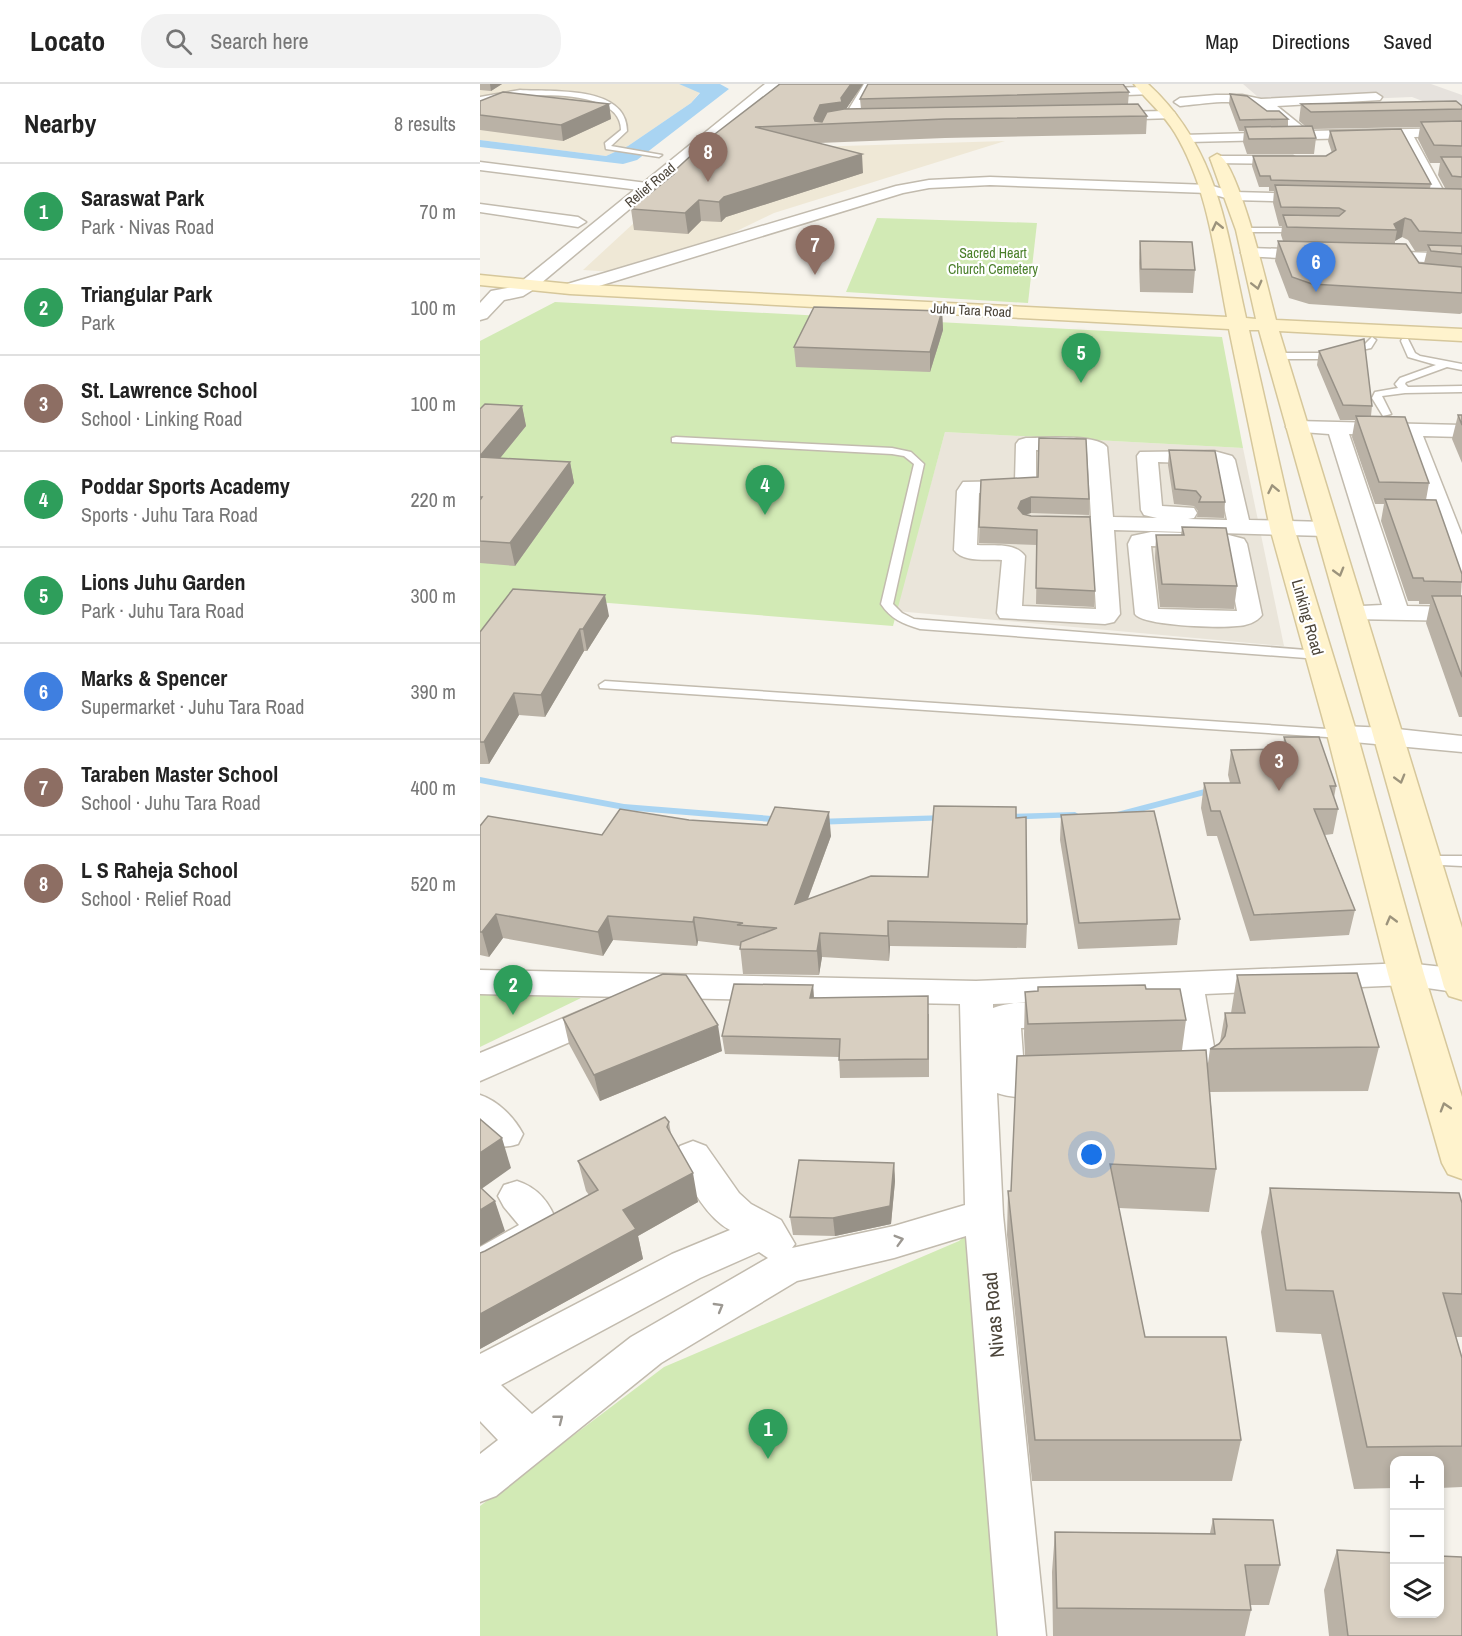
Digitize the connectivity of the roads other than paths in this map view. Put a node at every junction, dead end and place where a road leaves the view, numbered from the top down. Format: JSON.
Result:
{"nodes":[{"id":1,"x":773,"y":84,"type":"edge"},
{"id":2,"x":870,"y":84,"type":"edge"},
{"id":3,"x":1150,"y":86,"type":"edge"},
{"id":4,"x":1115,"y":88,"type":"edge"},
{"id":5,"x":1101,"y":92,"type":"edge"},
{"id":6,"x":1376,"y":96,"type":"dead end"},
{"id":7,"x":480,"y":99,"type":"edge"},
{"id":8,"x":1260,"y":104,"type":"junction"},
{"id":9,"x":1181,"y":111,"type":"junction"},
{"id":10,"x":1089,"y":117,"type":"edge"},
{"id":11,"x":892,"y":122,"type":"edge"},
{"id":12,"x":1462,"y":132,"type":"edge"},
{"id":13,"x":1310,"y":135,"type":"junction"},
{"id":14,"x":1208,"y":137,"type":"junction"},
{"id":15,"x":1188,"y":138,"type":"junction"},
{"id":16,"x":1403,"y":140,"type":"junction"},
{"id":17,"x":664,"y":152,"type":"joint"},
{"id":18,"x":1218,"y":160,"type":"junction"},
{"id":19,"x":1310,"y":160,"type":"edge"},
{"id":20,"x":480,"y":166,"type":"edge"},
{"id":21,"x":1424,"y":169,"type":"junction"},
{"id":22,"x":1442,"y":169,"type":"edge"},
{"id":23,"x":625,"y":184,"type":"junction"},
{"id":24,"x":647,"y":187,"type":"junction"},
{"id":25,"x":1209,"y":189,"type":"junction"},
{"id":26,"x":1325,"y":194,"type":"joint"},
{"id":27,"x":1233,"y":196,"type":"junction"},
{"id":28,"x":1436,"y":197,"type":"edge"},
{"id":29,"x":607,"y":198,"type":"dead end"},
{"id":30,"x":1304,"y":200,"type":"edge"},
{"id":31,"x":480,"y":208,"type":"edge"},
{"id":32,"x":591,"y":210,"type":"dead end"},
{"id":33,"x":578,"y":222,"type":"junction"},
{"id":34,"x":1244,"y":230,"type":"junction"},
{"id":35,"x":1313,"y":231,"type":"edge"},
{"id":36,"x":1398,"y":240,"type":"edge"},
{"id":37,"x":582,"y":241,"type":"junction"},
{"id":38,"x":1249,"y":253,"type":"junction"},
{"id":39,"x":1330,"y":255,"type":"edge"},
{"id":40,"x":1364,"y":256,"type":"edge"},
{"id":41,"x":1462,"y":259,"type":"edge"},
{"id":42,"x":1412,"y":264,"type":"junction"},
{"id":43,"x":502,"y":285,"type":"edge"},
{"id":44,"x":570,"y":290,"type":"junction"},
{"id":45,"x":480,"y":314,"type":"edge"},
{"id":46,"x":1462,"y":334,"type":"edge"},
{"id":47,"x":1413,"y":339,"type":"junction"},
{"id":48,"x":1259,"y":344,"type":"junction"},
{"id":49,"x":1462,"y":344,"type":"edge"},
{"id":50,"x":1444,"y":365,"type":"junction"},
{"id":51,"x":1462,"y":368,"type":"edge"},
{"id":52,"x":1462,"y":389,"type":"edge"},
{"id":53,"x":1404,"y":390,"type":"junction"},
{"id":54,"x":1386,"y":414,"type":"edge"},
{"id":55,"x":1296,"y":427,"type":"junction"},
{"id":56,"x":1337,"y":428,"type":"junction"},
{"id":57,"x":1411,"y":430,"type":"junction"},
{"id":58,"x":1462,"y":431,"type":"edge"},
{"id":59,"x":676,"y":440,"type":"dead end"},
{"id":60,"x":1151,"y":505,"type":"junction"},
{"id":61,"x":1365,"y":513,"type":"junction"},
{"id":62,"x":1387,"y":513,"type":"edge"},
{"id":63,"x":1101,"y":514,"type":"junction"},
{"id":64,"x":1420,"y":514,"type":"edge"},
{"id":65,"x":1452,"y":514,"type":"edge"},
{"id":66,"x":1324,"y":520,"type":"junction"},
{"id":67,"x":1237,"y":521,"type":"junction"},
{"id":68,"x":1066,"y":523,"type":"edge"},
{"id":69,"x":1282,"y":528,"type":"junction"},
{"id":70,"x":1217,"y":534,"type":"junction"},
{"id":71,"x":1462,"y":565,"type":"edge"},
{"id":72,"x":1306,"y":611,"type":"junction"},
{"id":73,"x":1351,"y":612,"type":"junction"},
{"id":74,"x":1397,"y":613,"type":"junction"},
{"id":75,"x":1462,"y":614,"type":"edge"},
{"id":76,"x":1322,"y":666,"type":"junction"},
{"id":77,"x":1370,"y":678,"type":"junction"},
{"id":78,"x":604,"y":685,"type":"dead end"},
{"id":79,"x":1342,"y":734,"type":"junction"},
{"id":80,"x":1388,"y":736,"type":"junction"},
{"id":81,"x":1462,"y":744,"type":"edge"},
{"id":82,"x":1425,"y":861,"type":"junction"},
{"id":83,"x":1462,"y":861,"type":"edge"},
{"id":84,"x":1406,"y":974,"type":"junction"},
{"id":85,"x":480,"y":982,"type":"edge"},
{"id":86,"x":1461,"y":983,"type":"edge"},
{"id":87,"x":667,"y":985,"type":"junction"},
{"id":88,"x":976,"y":993,"type":"junction"},
{"id":89,"x":1188,"y":998,"type":"junction"},
{"id":90,"x":1078,"y":1002,"type":"junction"},
{"id":91,"x":992,"y":1051,"type":"junction"},
{"id":92,"x":480,"y":1068,"type":"edge"},
{"id":93,"x":1161,"y":1080,"type":"edge"},
{"id":94,"x":1092,"y":1082,"type":"edge"},
{"id":95,"x":480,"y":1109,"type":"edge"},
{"id":96,"x":505,"y":1134,"type":"dead end"},
{"id":97,"x":693,"y":1156,"type":"dead end"},
{"id":98,"x":1462,"y":1163,"type":"edge"},
{"id":99,"x":517,"y":1196,"type":"dead end"},
{"id":100,"x":984,"y":1215,"type":"junction"},
{"id":101,"x":767,"y":1231,"type":"junction"},
{"id":102,"x":788,"y":1266,"type":"junction"},
{"id":103,"x":480,"y":1267,"type":"edge"},
{"id":104,"x":480,"y":1375,"type":"edge"},
{"id":105,"x":480,"y":1393,"type":"edge"},
{"id":106,"x":530,"y":1441,"type":"junction"},
{"id":107,"x":480,"y":1481,"type":"edge"},
{"id":108,"x":1022,"y":1636,"type":"edge"}],
"edges":[{"from":1,"to":24,"type":"street","name":"Relief Road"},
{"from":2,"to":11,"type":"street"},
{"from":3,"to":4,"type":"street"},
{"from":3,"to":9,"type":"main road","name":"Linking Road"},
{"from":4,"to":5,"type":"street"},
{"from":6,"to":8,"type":"street"},
{"from":7,"to":17,"type":"lane"},
{"from":8,"to":9,"type":"street"},
{"from":8,"to":13,"type":"street"},
{"from":9,"to":10,"type":"street"},
{"from":9,"to":14,"type":"main road","name":"Linking Road"},
{"from":9,"to":15,"type":"main road","name":"Linking Road"},
{"from":12,"to":16,"type":"street"},
{"from":13,"to":14,"type":"street"},
{"from":13,"to":16,"type":"street"},
{"from":13,"to":16,"type":"street"},
{"from":14,"to":15,"type":"street"},
{"from":14,"to":18,"type":"main road","name":"Linking Road"},
{"from":15,"to":25,"type":"main road","name":"Linking Road"},
{"from":16,"to":21,"type":"street"},
{"from":17,"to":23,"type":"street","name":"Relief Road"},
{"from":18,"to":19,"type":"street"},
{"from":18,"to":27,"type":"main road","name":"Linking Road"},
{"from":20,"to":23,"type":"street"},
{"from":21,"to":22,"type":"street"},
{"from":21,"to":28,"type":"street"},
{"from":23,"to":24,"type":"street"},
{"from":23,"to":29,"type":"street","name":"Relief Road"},
{"from":24,"to":37,"type":"street","name":"Relief Road"},
{"from":25,"to":27,"type":"street"},
{"from":25,"to":44,"type":"street"},
{"from":48,"to":25,"type":"main road","name":"Linking Road","one_way":true},
{"from":26,"to":27,"type":"street"},
{"from":26,"to":30,"type":"lane"},
{"from":27,"to":34,"type":"main road","name":"Linking Road"},
{"from":31,"to":33,"type":"street"},
{"from":32,"to":33,"type":"street"},
{"from":33,"to":37,"type":"street"},
{"from":34,"to":35,"type":"lane"},
{"from":34,"to":38,"type":"main road","name":"Linking Road"},
{"from":36,"to":42,"type":"street"},
{"from":37,"to":43,"type":"street","name":"Relief Road"},
{"from":38,"to":39,"type":"street"},
{"from":38,"to":48,"type":"main road","name":"Linking Road","one_way":true},
{"from":40,"to":42,"type":"street"},
{"from":41,"to":42,"type":"street"},
{"from":43,"to":44,"type":"main road","name":"Juhu Tara Road"},
{"from":43,"to":45,"type":"street","name":"Relief Road"},
{"from":43,"to":48,"type":"main road","name":"Juhu Tara Road"},
{"from":44,"to":48,"type":"main road","name":"Juhu Tara Road"},
{"from":46,"to":47,"type":"main road","name":"Juhu Tara Road"},
{"from":47,"to":48,"type":"main road","name":"Juhu Tara Road"},
{"from":47,"to":48,"type":"main road","name":"Juhu Tara Road"},
{"from":47,"to":49,"type":"main road","name":"Juhu Tara Road"},
{"from":47,"to":50,"type":"lane"},
{"from":48,"to":55,"type":"main road","name":"Linking Road"},
{"from":69,"to":48,"type":"main road","name":"Linking Road","one_way":true},
{"from":50,"to":51,"type":"lane"},
{"from":50,"to":53,"type":"lane"},
{"from":52,"to":53,"type":"lane"},
{"from":53,"to":54,"type":"lane"},
{"from":55,"to":56,"type":"street"},
{"from":55,"to":66,"type":"main road","name":"Linking Road"},
{"from":56,"to":57,"type":"street"},
{"from":56,"to":61,"type":"street"},
{"from":57,"to":58,"type":"street"},
{"from":57,"to":65,"type":"street"},
{"from":59,"to":76,"type":"lane"},
{"from":60,"to":63,"type":"street"},
{"from":60,"to":67,"type":"street"},
{"from":60,"to":67,"type":"street"},
{"from":61,"to":62,"type":"street"},
{"from":61,"to":66,"type":"street"},
{"from":61,"to":74,"type":"street"},
{"from":63,"to":63,"type":"street"},
{"from":63,"to":68,"type":"street"},
{"from":63,"to":70,"type":"street"},
{"from":64,"to":65,"type":"street"},
{"from":65,"to":71,"type":"street"},
{"from":66,"to":69,"type":"street"},
{"from":66,"to":73,"type":"main road","name":"Linking Road","one_way":true},
{"from":67,"to":69,"type":"street"},
{"from":67,"to":70,"type":"street"},
{"from":69,"to":72,"type":"main road","name":"Linking Road"},
{"from":70,"to":70,"type":"street"},
{"from":72,"to":73,"type":"main road"},
{"from":72,"to":76,"type":"main road","name":"Linking Road"},
{"from":73,"to":74,"type":"street"},
{"from":73,"to":77,"type":"main road","name":"Linking Road"},
{"from":74,"to":75,"type":"street"},
{"from":76,"to":77,"type":"main road"},
{"from":76,"to":79,"type":"main road","name":"Linking Road"},
{"from":77,"to":80,"type":"main road","name":"Linking Road"},
{"from":78,"to":79,"type":"lane"},
{"from":79,"to":80,"type":"street"},
{"from":84,"to":79,"type":"main road","name":"Linking Road","one_way":true},
{"from":80,"to":81,"type":"street"},
{"from":80,"to":82,"type":"main road","name":"Linking Road","one_way":true},
{"from":82,"to":83,"type":"lane"},
{"from":82,"to":86,"type":"main road","name":"Linking Road"},
{"from":84,"to":86,"type":"street"},
{"from":84,"to":89,"type":"street"},
{"from":98,"to":84,"type":"main road","name":"Linking Road","one_way":true},
{"from":85,"to":87,"type":"street"},
{"from":87,"to":88,"type":"street"},
{"from":87,"to":92,"type":"street"},
{"from":88,"to":90,"type":"street"},
{"from":88,"to":91,"type":"street","name":"Nivas Road"},
{"from":89,"to":90,"type":"street"},
{"from":89,"to":93,"type":"street"},
{"from":90,"to":91,"type":"street"},
{"from":91,"to":94,"type":"street"},
{"from":91,"to":100,"type":"street","name":"Nivas Road"},
{"from":95,"to":96,"type":"street"},
{"from":97,"to":101,"type":"street"},
{"from":99,"to":103,"type":"street"},
{"from":102,"to":100,"type":"street","one_way":true},
{"from":100,"to":108,"type":"street","name":"Nivas Road"},
{"from":101,"to":102,"type":"street"},
{"from":101,"to":104,"type":"street"},
{"from":106,"to":102,"type":"street","one_way":true},
{"from":105,"to":106,"type":"street"},
{"from":106,"to":107,"type":"street"}]}
